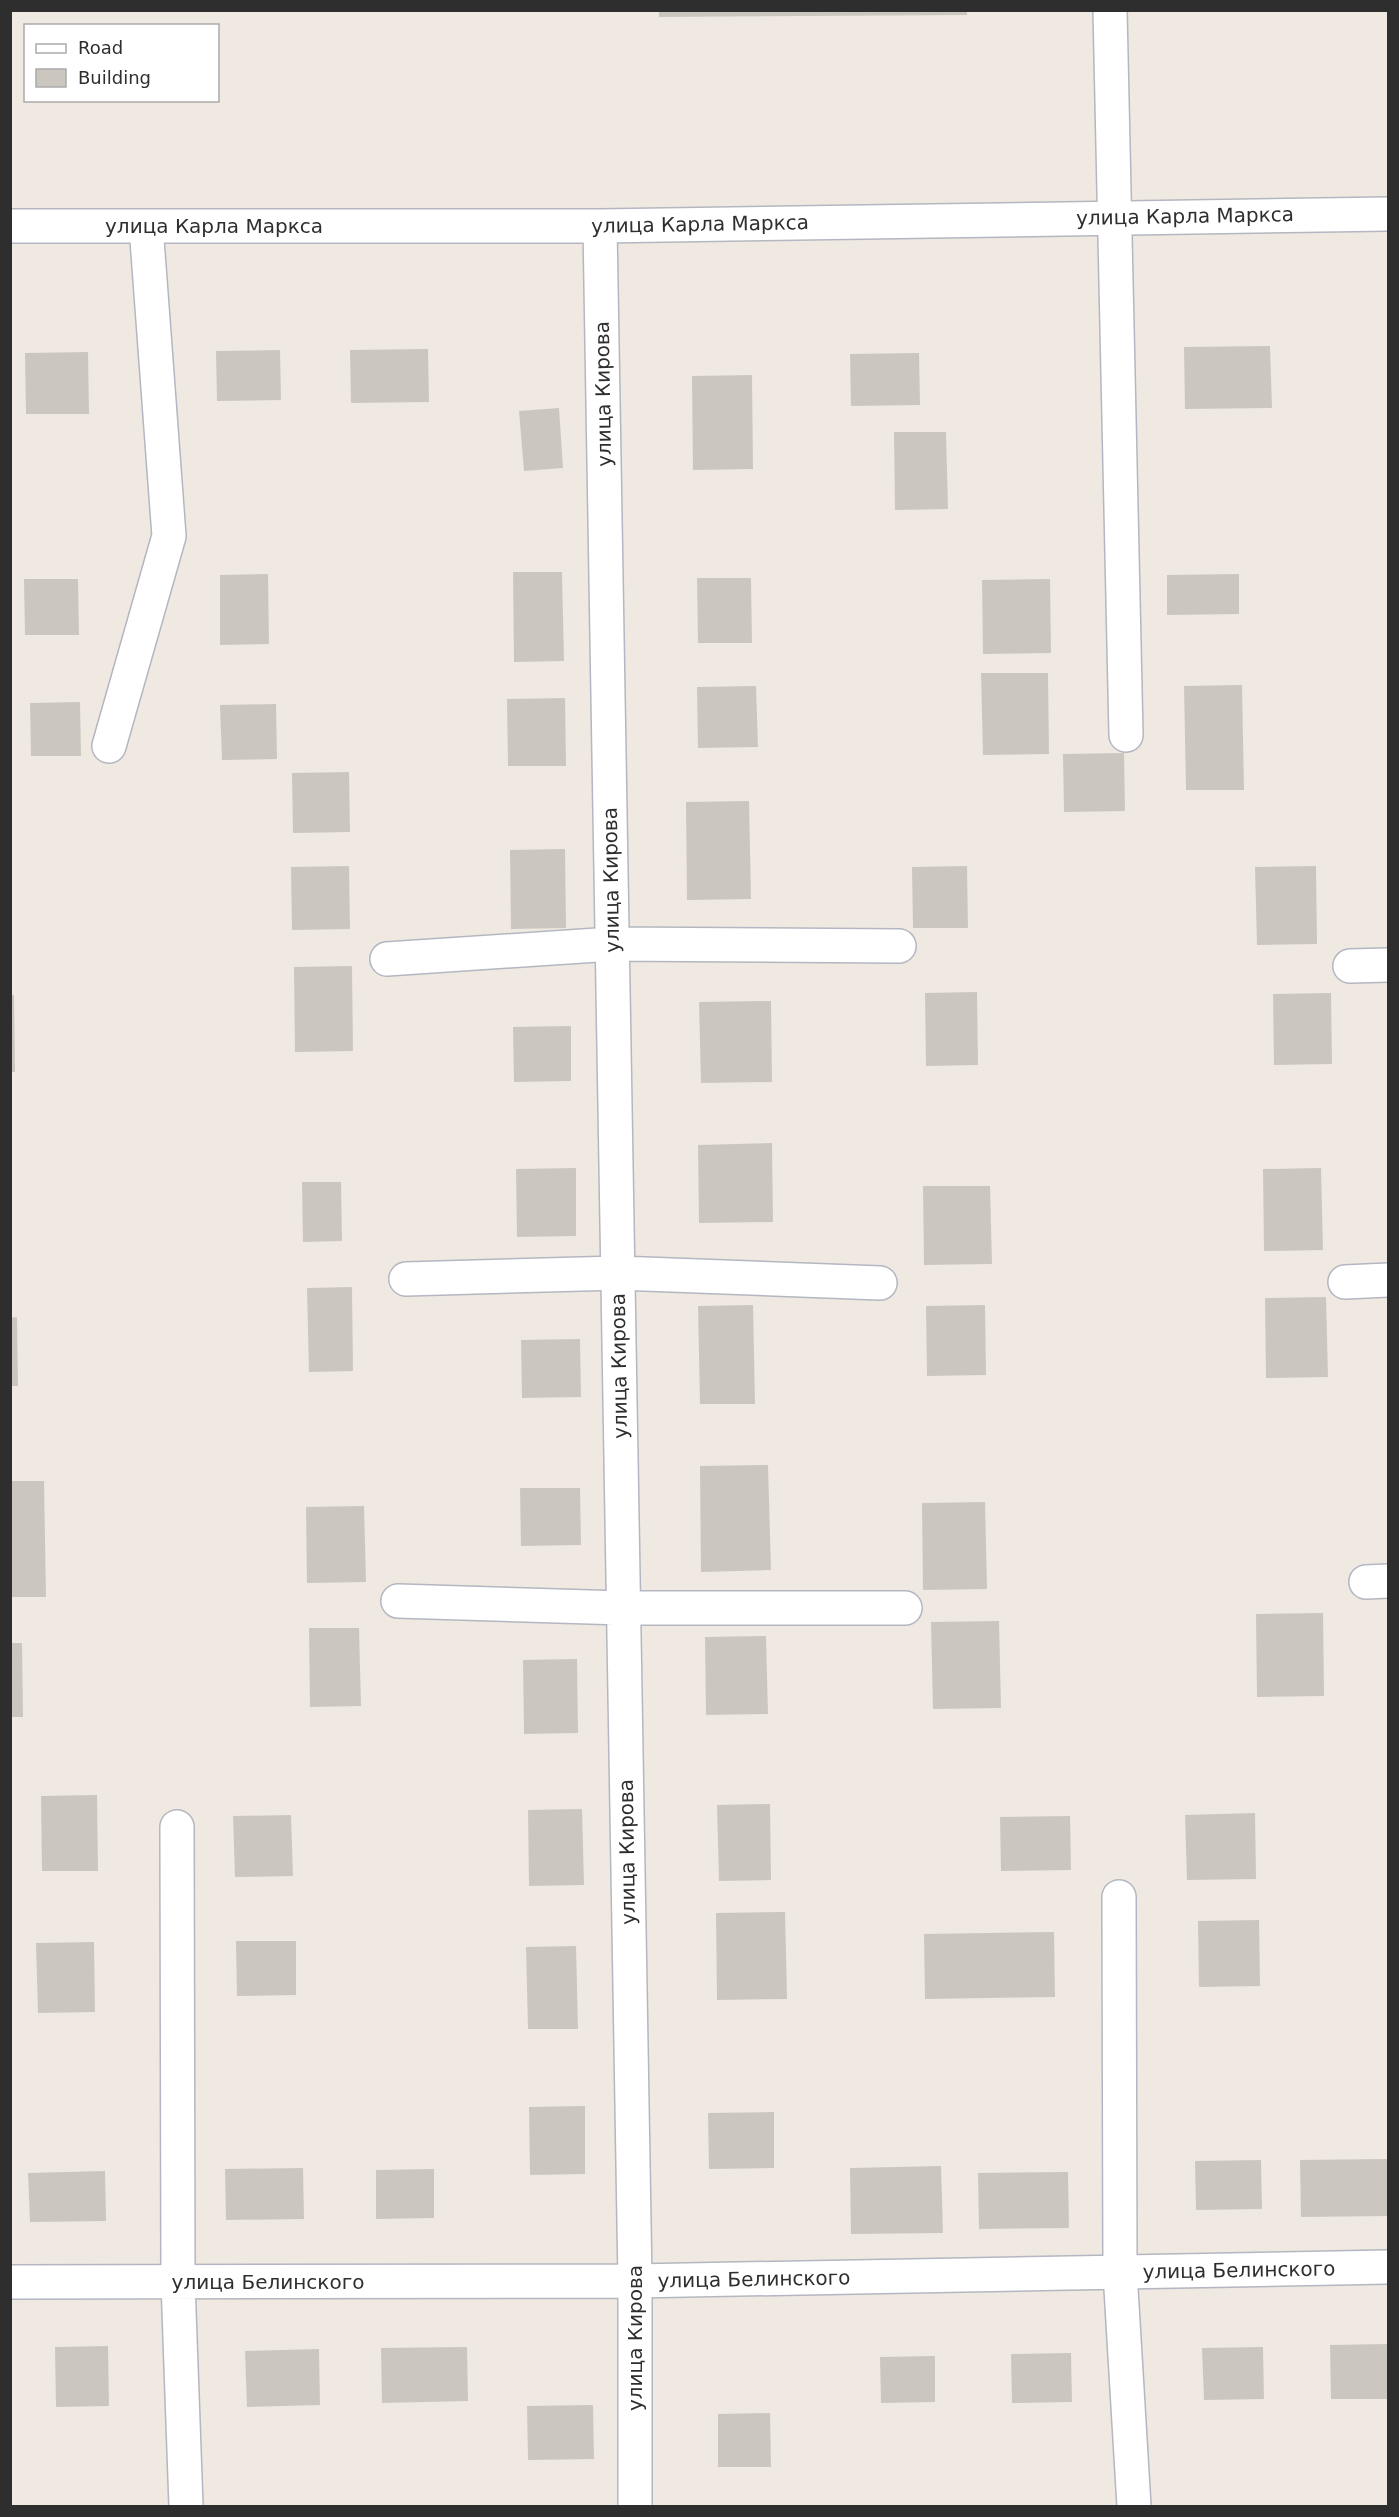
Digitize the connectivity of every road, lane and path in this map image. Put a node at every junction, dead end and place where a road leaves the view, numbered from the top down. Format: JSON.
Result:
{"nodes":[{"id":1,"x":1110,"y":10,"type":"edge"},
{"id":2,"x":1389,"y":214,"type":"edge"},
{"id":3,"x":1113,"y":217,"type":"junction"},
{"id":4,"x":10,"y":226,"type":"edge"},
{"id":5,"x":146,"y":226,"type":"junction"},
{"id":6,"x":600,"y":226,"type":"junction"},
{"id":7,"x":1126,"y":735,"type":"dead end"},
{"id":8,"x":109,"y":746,"type":"dead end"},
{"id":9,"x":612,"y":944,"type":"junction"},
{"id":10,"x":899,"y":946,"type":"dead end"},
{"id":11,"x":387,"y":959,"type":"dead end"},
{"id":12,"x":1389,"y":965,"type":"edge"},
{"id":13,"x":1350,"y":966,"type":"dead end"},
{"id":14,"x":618,"y":1274,"type":"junction"},
{"id":15,"x":406,"y":1279,"type":"dead end"},
{"id":16,"x":1389,"y":1280,"type":"edge"},
{"id":17,"x":1345,"y":1282,"type":"dead end"},
{"id":18,"x":880,"y":1283,"type":"dead end"},
{"id":19,"x":398,"y":1601,"type":"dead end"},
{"id":20,"x":623,"y":1608,"type":"junction"},
{"id":21,"x":905,"y":1608,"type":"dead end"},
{"id":22,"x":177,"y":1827,"type":"dead end"},
{"id":23,"x":1119,"y":1897,"type":"dead end"},
{"id":24,"x":1389,"y":2267,"type":"edge"},
{"id":25,"x":1120,"y":2272,"type":"junction"},
{"id":26,"x":634,"y":2281,"type":"junction"},
{"id":27,"x":10,"y":2282,"type":"edge"},
{"id":28,"x":178,"y":2282,"type":"junction"},
{"id":29,"x":186,"y":2506,"type":"edge"},
{"id":30,"x":635,"y":2506,"type":"edge"},
{"id":31,"x":1134,"y":2506,"type":"edge"}],
"edges":[{"from":1,"to":3,"type":"street"},
{"from":2,"to":3,"type":"street","name":"улица Карла Маркса"},
{"from":3,"to":6,"type":"street","name":"улица Карла Маркса"},
{"from":3,"to":7,"type":"street"},
{"from":4,"to":5,"type":"street","name":"улица Карла Маркса"},
{"from":5,"to":6,"type":"street","name":"улица Карла Маркса"},
{"from":5,"to":8,"type":"street"},
{"from":6,"to":9,"type":"street","name":"улица Кирова"},
{"from":9,"to":10,"type":"street"},
{"from":9,"to":11,"type":"street"},
{"from":9,"to":14,"type":"street","name":"улица Кирова"},
{"from":12,"to":13,"type":"street"},
{"from":14,"to":15,"type":"street"},
{"from":14,"to":18,"type":"street"},
{"from":14,"to":20,"type":"street","name":"улица Кирова"},
{"from":16,"to":17,"type":"street"},
{"from":19,"to":20,"type":"street"},
{"from":20,"to":21,"type":"street"},
{"from":20,"to":26,"type":"street","name":"улица Кирова"},
{"from":22,"to":28,"type":"street"},
{"from":23,"to":25,"type":"street"},
{"from":24,"to":25,"type":"street","name":"улица Белинского"},
{"from":25,"to":26,"type":"street","name":"улица Белинского"},
{"from":25,"to":31,"type":"street"},
{"from":26,"to":28,"type":"street","name":"улица Белинского"},
{"from":26,"to":30,"type":"street","name":"улица Кирова"},
{"from":27,"to":28,"type":"street","name":"улица Белинского"},
{"from":28,"to":29,"type":"street"}]}
